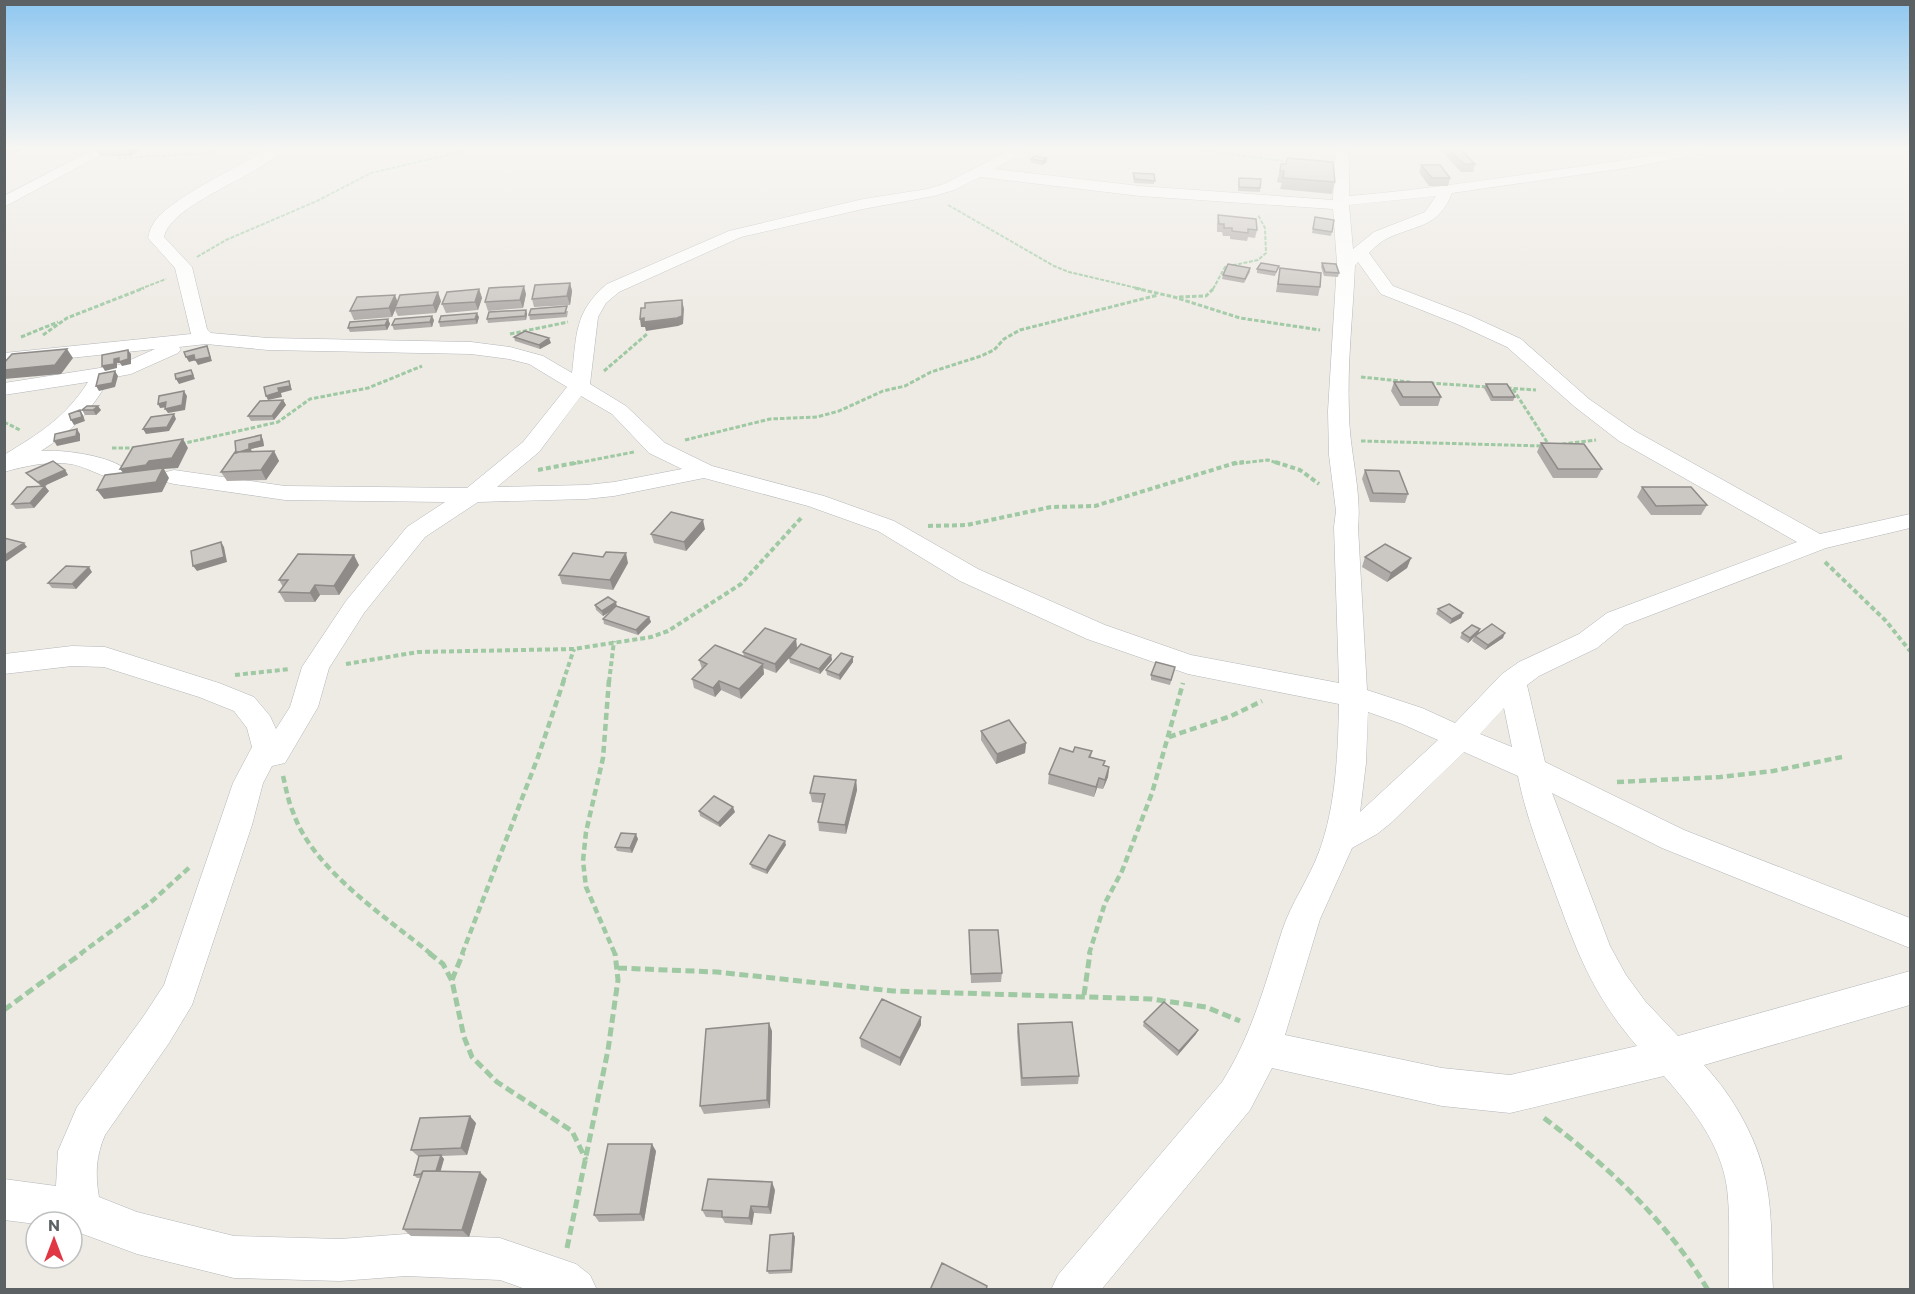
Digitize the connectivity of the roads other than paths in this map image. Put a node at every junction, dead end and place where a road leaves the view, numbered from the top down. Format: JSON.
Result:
{"nodes":[{"id":1,"x":178,"y":209,"type":"edge"},
{"id":2,"x":840,"y":209,"type":"edge"},
{"id":3,"x":1342,"y":209,"type":"edge"},
{"id":4,"x":1436,"y":209,"type":"edge"},
{"id":5,"x":1353,"y":258,"type":"junction"},
{"id":6,"x":197,"y":340,"type":"junction"},
{"id":7,"x":9,"y":359,"type":"edge"},
{"id":8,"x":102,"y":375,"type":"junction"},
{"id":9,"x":581,"y":382,"type":"junction"},
{"id":10,"x":4,"y":389,"type":"edge"},
{"id":11,"x":7,"y":465,"type":"edge"},
{"id":12,"x":704,"y":471,"type":"junction"},
{"id":13,"x":118,"y":472,"type":"edge"},
{"id":14,"x":174,"y":477,"type":"dead end"},
{"id":15,"x":472,"y":495,"type":"junction"},
{"id":16,"x":1911,"y":521,"type":"edge"},
{"id":17,"x":1814,"y":545,"type":"junction"},
{"id":18,"x":4,"y":664,"type":"edge"},
{"id":19,"x":1512,"y":681,"type":"junction"},
{"id":20,"x":1352,"y":696,"type":"junction"},
{"id":21,"x":1460,"y":736,"type":"junction"},
{"id":22,"x":274,"y":755,"type":"road end"},
{"id":23,"x":1529,"y":768,"type":"junction"},
{"id":24,"x":1339,"y":840,"type":"junction"},
{"id":25,"x":1911,"y":933,"type":"edge"},
{"id":26,"x":1911,"y":988,"type":"edge"},
{"id":27,"x":1264,"y":1040,"type":"junction"},
{"id":28,"x":1672,"y":1056,"type":"junction"},
{"id":29,"x":4,"y":1199,"type":"edge"},
{"id":30,"x":80,"y":1210,"type":"joint"},
{"id":31,"x":84,"y":1212,"type":"edge"},
{"id":32,"x":568,"y":1284,"type":"edge"},
{"id":33,"x":1073,"y":1290,"type":"edge"},
{"id":34,"x":1751,"y":1290,"type":"edge"}],
"edges":[{"from":1,"to":6,"type":"street"},
{"from":2,"to":9,"type":"street"},
{"from":3,"to":5,"type":"street"},
{"from":4,"to":5,"type":"street"},
{"from":5,"to":17,"type":"street"},
{"from":5,"to":20,"type":"street"},
{"from":6,"to":7,"type":"street"},
{"from":6,"to":8,"type":"street"},
{"from":6,"to":9,"type":"street"},
{"from":8,"to":10,"type":"street"},
{"from":8,"to":11,"type":"street"},
{"from":9,"to":12,"type":"street"},
{"from":9,"to":15,"type":"street"},
{"from":11,"to":13,"type":"street"},
{"from":12,"to":15,"type":"street"},
{"from":12,"to":20,"type":"street"},
{"from":14,"to":15,"type":"street"},
{"from":15,"to":22,"type":"street"},
{"from":16,"to":17,"type":"street"},
{"from":17,"to":19,"type":"street"},
{"from":18,"to":30,"type":"street"},
{"from":19,"to":21,"type":"street"},
{"from":19,"to":23,"type":"street"},
{"from":20,"to":21,"type":"street"},
{"from":20,"to":24,"type":"street"},
{"from":21,"to":23,"type":"street"},
{"from":21,"to":24,"type":"street"},
{"from":23,"to":25,"type":"street"},
{"from":23,"to":28,"type":"street"},
{"from":24,"to":27,"type":"street"},
{"from":26,"to":28,"type":"street"},
{"from":27,"to":28,"type":"street"},
{"from":27,"to":33,"type":"street"},
{"from":28,"to":34,"type":"street"},
{"from":29,"to":30,"type":"street"},
{"from":31,"to":32,"type":"street"}]}
